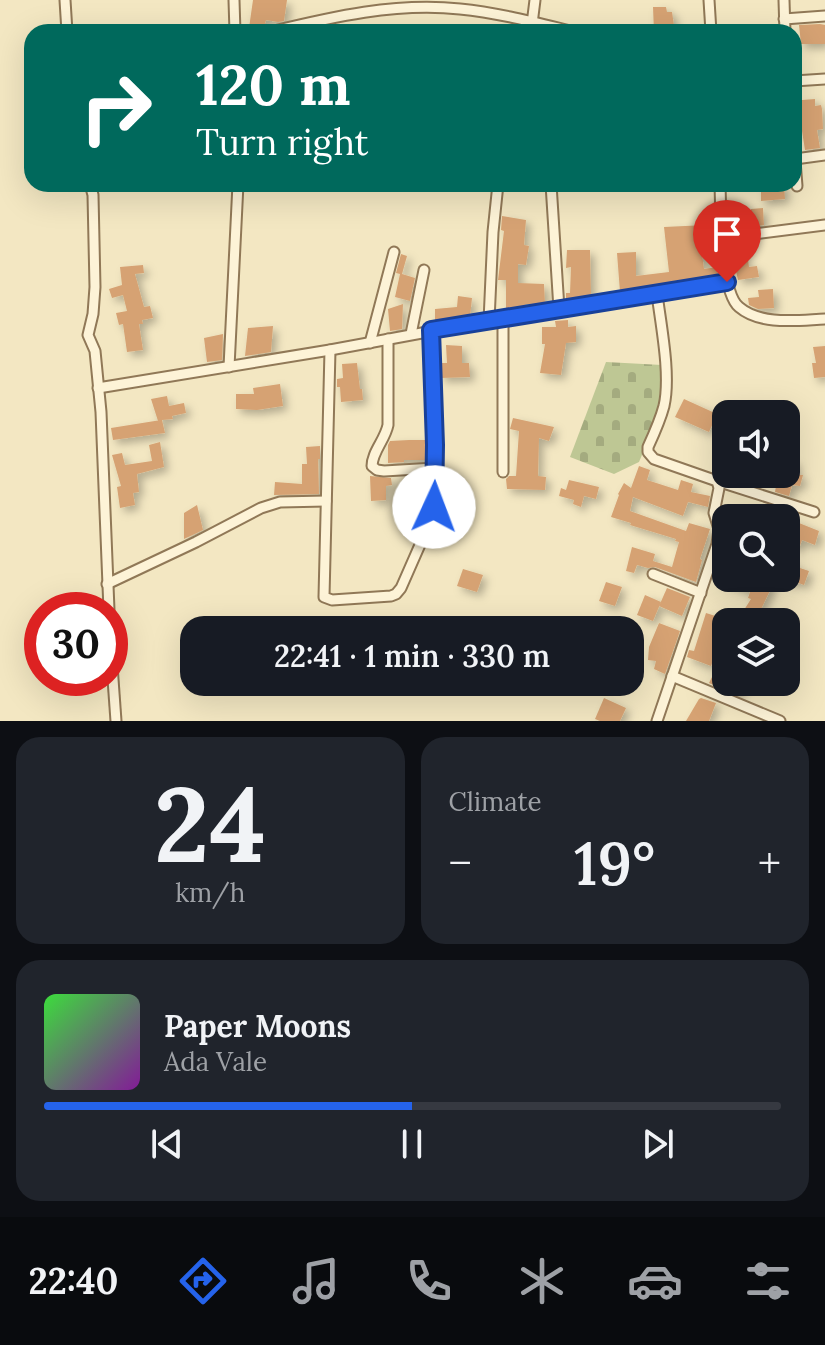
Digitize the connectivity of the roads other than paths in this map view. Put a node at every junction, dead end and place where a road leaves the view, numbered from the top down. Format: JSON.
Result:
{"nodes":[{"id":1,"x":65,"y":0,"type":"edge"},
{"id":2,"x":234,"y":0,"type":"edge"},
{"id":3,"x":535,"y":0,"type":"edge"},
{"id":4,"x":709,"y":0,"type":"edge"},
{"id":5,"x":784,"y":0,"type":"edge"},
{"id":6,"x":825,"y":16,"type":"edge"},
{"id":7,"x":784,"y":19,"type":"junction"},
{"id":8,"x":532,"y":21,"type":"junction"},
{"id":9,"x":66,"y":24,"type":"edge"},
{"id":10,"x":235,"y":24,"type":"edge"},
{"id":11,"x":305,"y":24,"type":"edge"},
{"id":12,"x":532,"y":24,"type":"edge"},
{"id":13,"x":544,"y":24,"type":"edge"},
{"id":14,"x":710,"y":24,"type":"edge"},
{"id":15,"x":784,"y":24,"type":"edge"},
{"id":16,"x":825,"y":79,"type":"edge"},
{"id":17,"x":802,"y":80,"type":"edge"},
{"id":18,"x":825,"y":155,"type":"edge"},
{"id":19,"x":802,"y":158,"type":"edge"},
{"id":20,"x":92,"y":192,"type":"edge"},
{"id":21,"x":238,"y":192,"type":"edge"},
{"id":22,"x":497,"y":192,"type":"edge"},
{"id":23,"x":552,"y":192,"type":"edge"},
{"id":24,"x":720,"y":192,"type":"edge"},
{"id":25,"x":825,"y":225,"type":"edge"},
{"id":26,"x":722,"y":238,"type":"junction"},
{"id":27,"x":394,"y":252,"type":"dead end"},
{"id":28,"x":424,"y":270,"type":"dead end"},
{"id":29,"x":727,"y":282,"type":"junction"},
{"id":30,"x":657,"y":294,"type":"junction"},
{"id":31,"x":559,"y":309,"type":"junction"},
{"id":32,"x":503,"y":318,"type":"junction"},
{"id":33,"x":825,"y":319,"type":"edge"},
{"id":34,"x":489,"y":321,"type":"junction"},
{"id":35,"x":431,"y":330,"type":"junction"},
{"id":36,"x":411,"y":334,"type":"junction"},
{"id":37,"x":388,"y":339,"type":"junction"},
{"id":38,"x":370,"y":343,"type":"junction"},
{"id":39,"x":330,"y":350,"type":"junction"},
{"id":40,"x":229,"y":367,"type":"junction"},
{"id":41,"x":98,"y":388,"type":"junction"},
{"id":42,"x":435,"y":468,"type":"junction"},
{"id":43,"x":503,"y":472,"type":"dead end"},
{"id":44,"x":712,"y":479,"type":"edge"},
{"id":45,"x":719,"y":488,"type":"edge"},
{"id":46,"x":739,"y":488,"type":"edge"},
{"id":47,"x":326,"y":501,"type":"junction"},
{"id":48,"x":814,"y":512,"type":"dead end"},
{"id":49,"x":653,"y":574,"type":"dead end"},
{"id":50,"x":107,"y":584,"type":"junction"},
{"id":51,"x":108,"y":592,"type":"edge"},
{"id":52,"x":701,"y":593,"type":"junction"},
{"id":53,"x":672,"y":676,"type":"junction"},
{"id":54,"x":114,"y":696,"type":"edge"},
{"id":55,"x":116,"y":721,"type":"edge"},
{"id":56,"x":657,"y":721,"type":"edge"},
{"id":57,"x":780,"y":721,"type":"edge"}],
"edges":[{"from":1,"to":9,"type":"street"},
{"from":2,"to":10,"type":"street"},
{"from":3,"to":8,"type":"street"},
{"from":4,"to":14,"type":"street"},
{"from":5,"to":7,"type":"street"},
{"from":6,"to":7,"type":"street"},
{"from":7,"to":15,"type":"street"},
{"from":8,"to":11,"type":"street"},
{"from":8,"to":12,"type":"street"},
{"from":8,"to":13,"type":"street"},
{"from":16,"to":17,"type":"street"},
{"from":18,"to":19,"type":"street"},
{"from":20,"to":41,"type":"street"},
{"from":21,"to":40,"type":"street"},
{"from":22,"to":34,"type":"street"},
{"from":23,"to":31,"type":"street"},
{"from":24,"to":26,"type":"street"},
{"from":25,"to":26,"type":"street"},
{"from":26,"to":29,"type":"street"},
{"from":27,"to":38,"type":"street"},
{"from":28,"to":36,"type":"street"},
{"from":29,"to":30,"type":"street"},
{"from":29,"to":33,"type":"street"},
{"from":30,"to":31,"type":"street"},
{"from":30,"to":44,"type":"street"},
{"from":31,"to":32,"type":"street"},
{"from":32,"to":34,"type":"street"},
{"from":32,"to":43,"type":"street"},
{"from":34,"to":35,"type":"street"},
{"from":35,"to":36,"type":"street"},
{"from":35,"to":42,"type":"street"},
{"from":36,"to":37,"type":"street"},
{"from":37,"to":38,"type":"street"},
{"from":37,"to":42,"type":"street"},
{"from":38,"to":39,"type":"street"},
{"from":39,"to":40,"type":"street"},
{"from":39,"to":47,"type":"street"},
{"from":40,"to":41,"type":"street"},
{"from":41,"to":50,"type":"street"},
{"from":42,"to":47,"type":"street"},
{"from":45,"to":52,"type":"street"},
{"from":46,"to":48,"type":"street"},
{"from":47,"to":50,"type":"street"},
{"from":49,"to":52,"type":"street"},
{"from":50,"to":51,"type":"street"},
{"from":52,"to":53,"type":"street"},
{"from":53,"to":56,"type":"street"},
{"from":53,"to":57,"type":"street"},
{"from":54,"to":55,"type":"street"}]}
